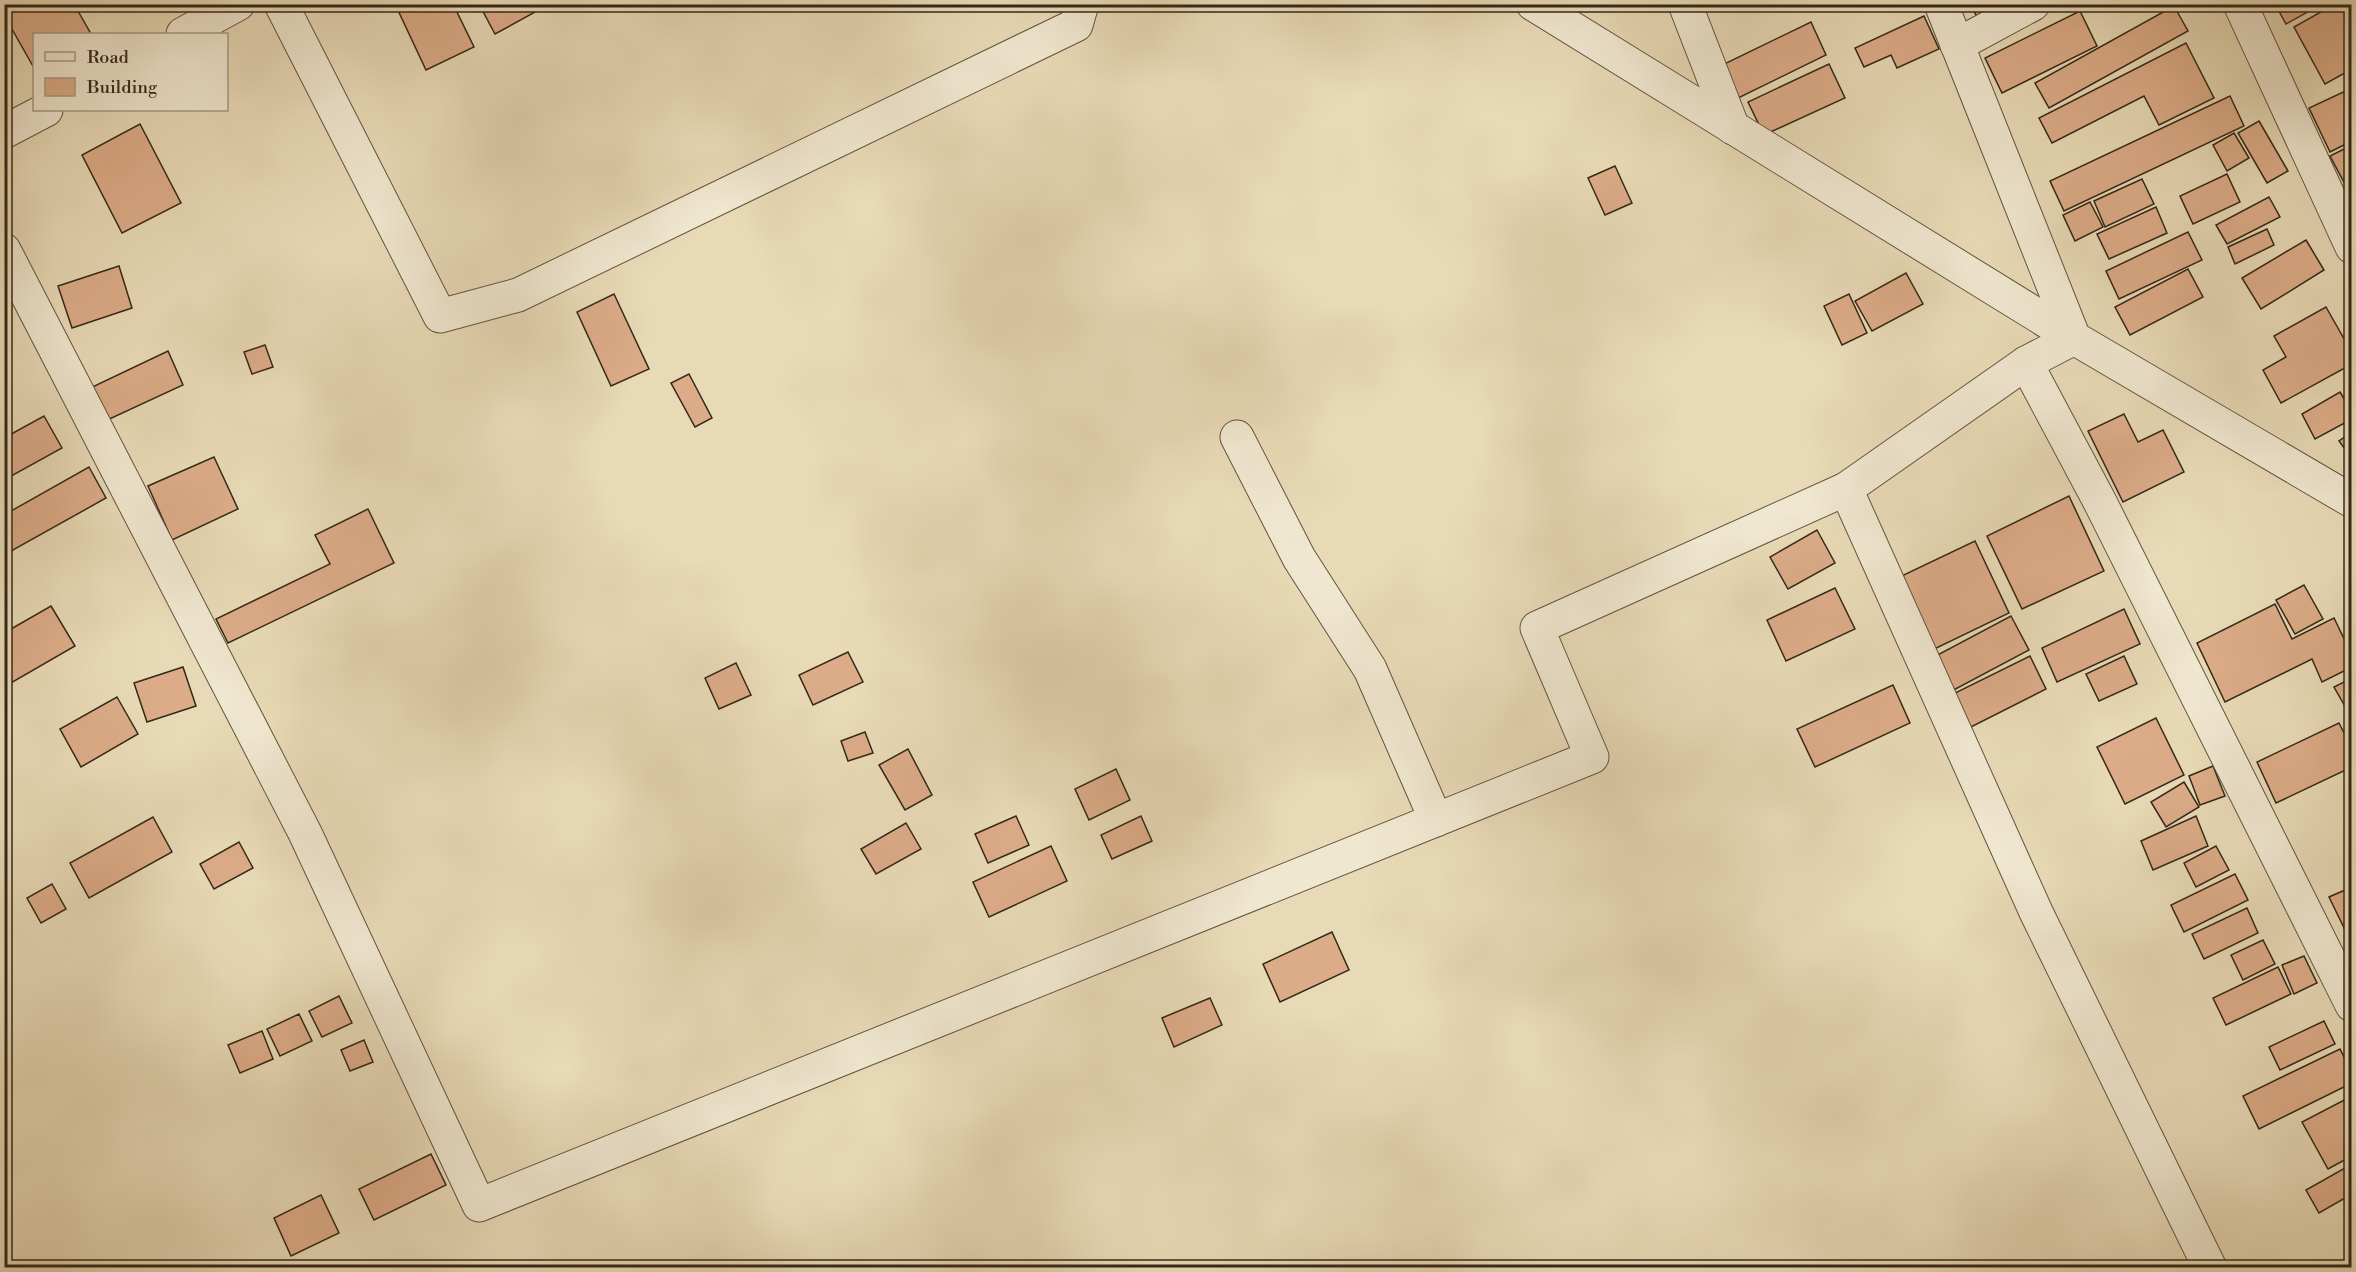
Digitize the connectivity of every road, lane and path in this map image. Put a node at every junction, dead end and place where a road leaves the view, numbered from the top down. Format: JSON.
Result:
{"nodes":[{"id":1,"x":238,"y":4,"type":"edge"},
{"id":2,"x":281,"y":4,"type":"edge"},
{"id":3,"x":1082,"y":4,"type":"edge"},
{"id":4,"x":1533,"y":4,"type":"edge"},
{"id":5,"x":1684,"y":4,"type":"edge"},
{"id":6,"x":1941,"y":4,"type":"edge"},
{"id":7,"x":2033,"y":4,"type":"edge"},
{"id":8,"x":2240,"y":4,"type":"edge"},
{"id":9,"x":185,"y":33,"type":"edge"},
{"id":10,"x":1956,"y":45,"type":"junction"},
{"id":11,"x":44,"y":111,"type":"edge"},
{"id":12,"x":1733,"y":128,"type":"junction"},
{"id":13,"x":4,"y":132,"type":"edge"},
{"id":14,"x":2352,"y":247,"type":"edge"},
{"id":15,"x":4,"y":250,"type":"edge"},
{"id":16,"x":2074,"y":338,"type":"junction"},
{"id":17,"x":2026,"y":363,"type":"junction"},
{"id":18,"x":1237,"y":437,"type":"dead end"},
{"id":19,"x":1846,"y":489,"type":"junction"},
{"id":20,"x":2352,"y":501,"type":"edge"},
{"id":21,"x":1436,"y":820,"type":"junction"},
{"id":22,"x":2352,"y":1005,"type":"edge"},
{"id":23,"x":2210,"y":1268,"type":"edge"}],
"edges":[{"from":1,"to":9,"type":"street"},
{"from":2,"to":3,"type":"street"},
{"from":4,"to":12,"type":"street"},
{"from":5,"to":12,"type":"street"},
{"from":6,"to":10,"type":"street"},
{"from":7,"to":10,"type":"street"},
{"from":8,"to":14,"type":"street"},
{"from":10,"to":16,"type":"street"},
{"from":11,"to":13,"type":"street"},
{"from":12,"to":16,"type":"street"},
{"from":15,"to":21,"type":"street"},
{"from":16,"to":17,"type":"street"},
{"from":16,"to":20,"type":"street"},
{"from":17,"to":19,"type":"street"},
{"from":17,"to":22,"type":"street"},
{"from":18,"to":21,"type":"street"},
{"from":19,"to":21,"type":"street"},
{"from":19,"to":23,"type":"street"}]}
